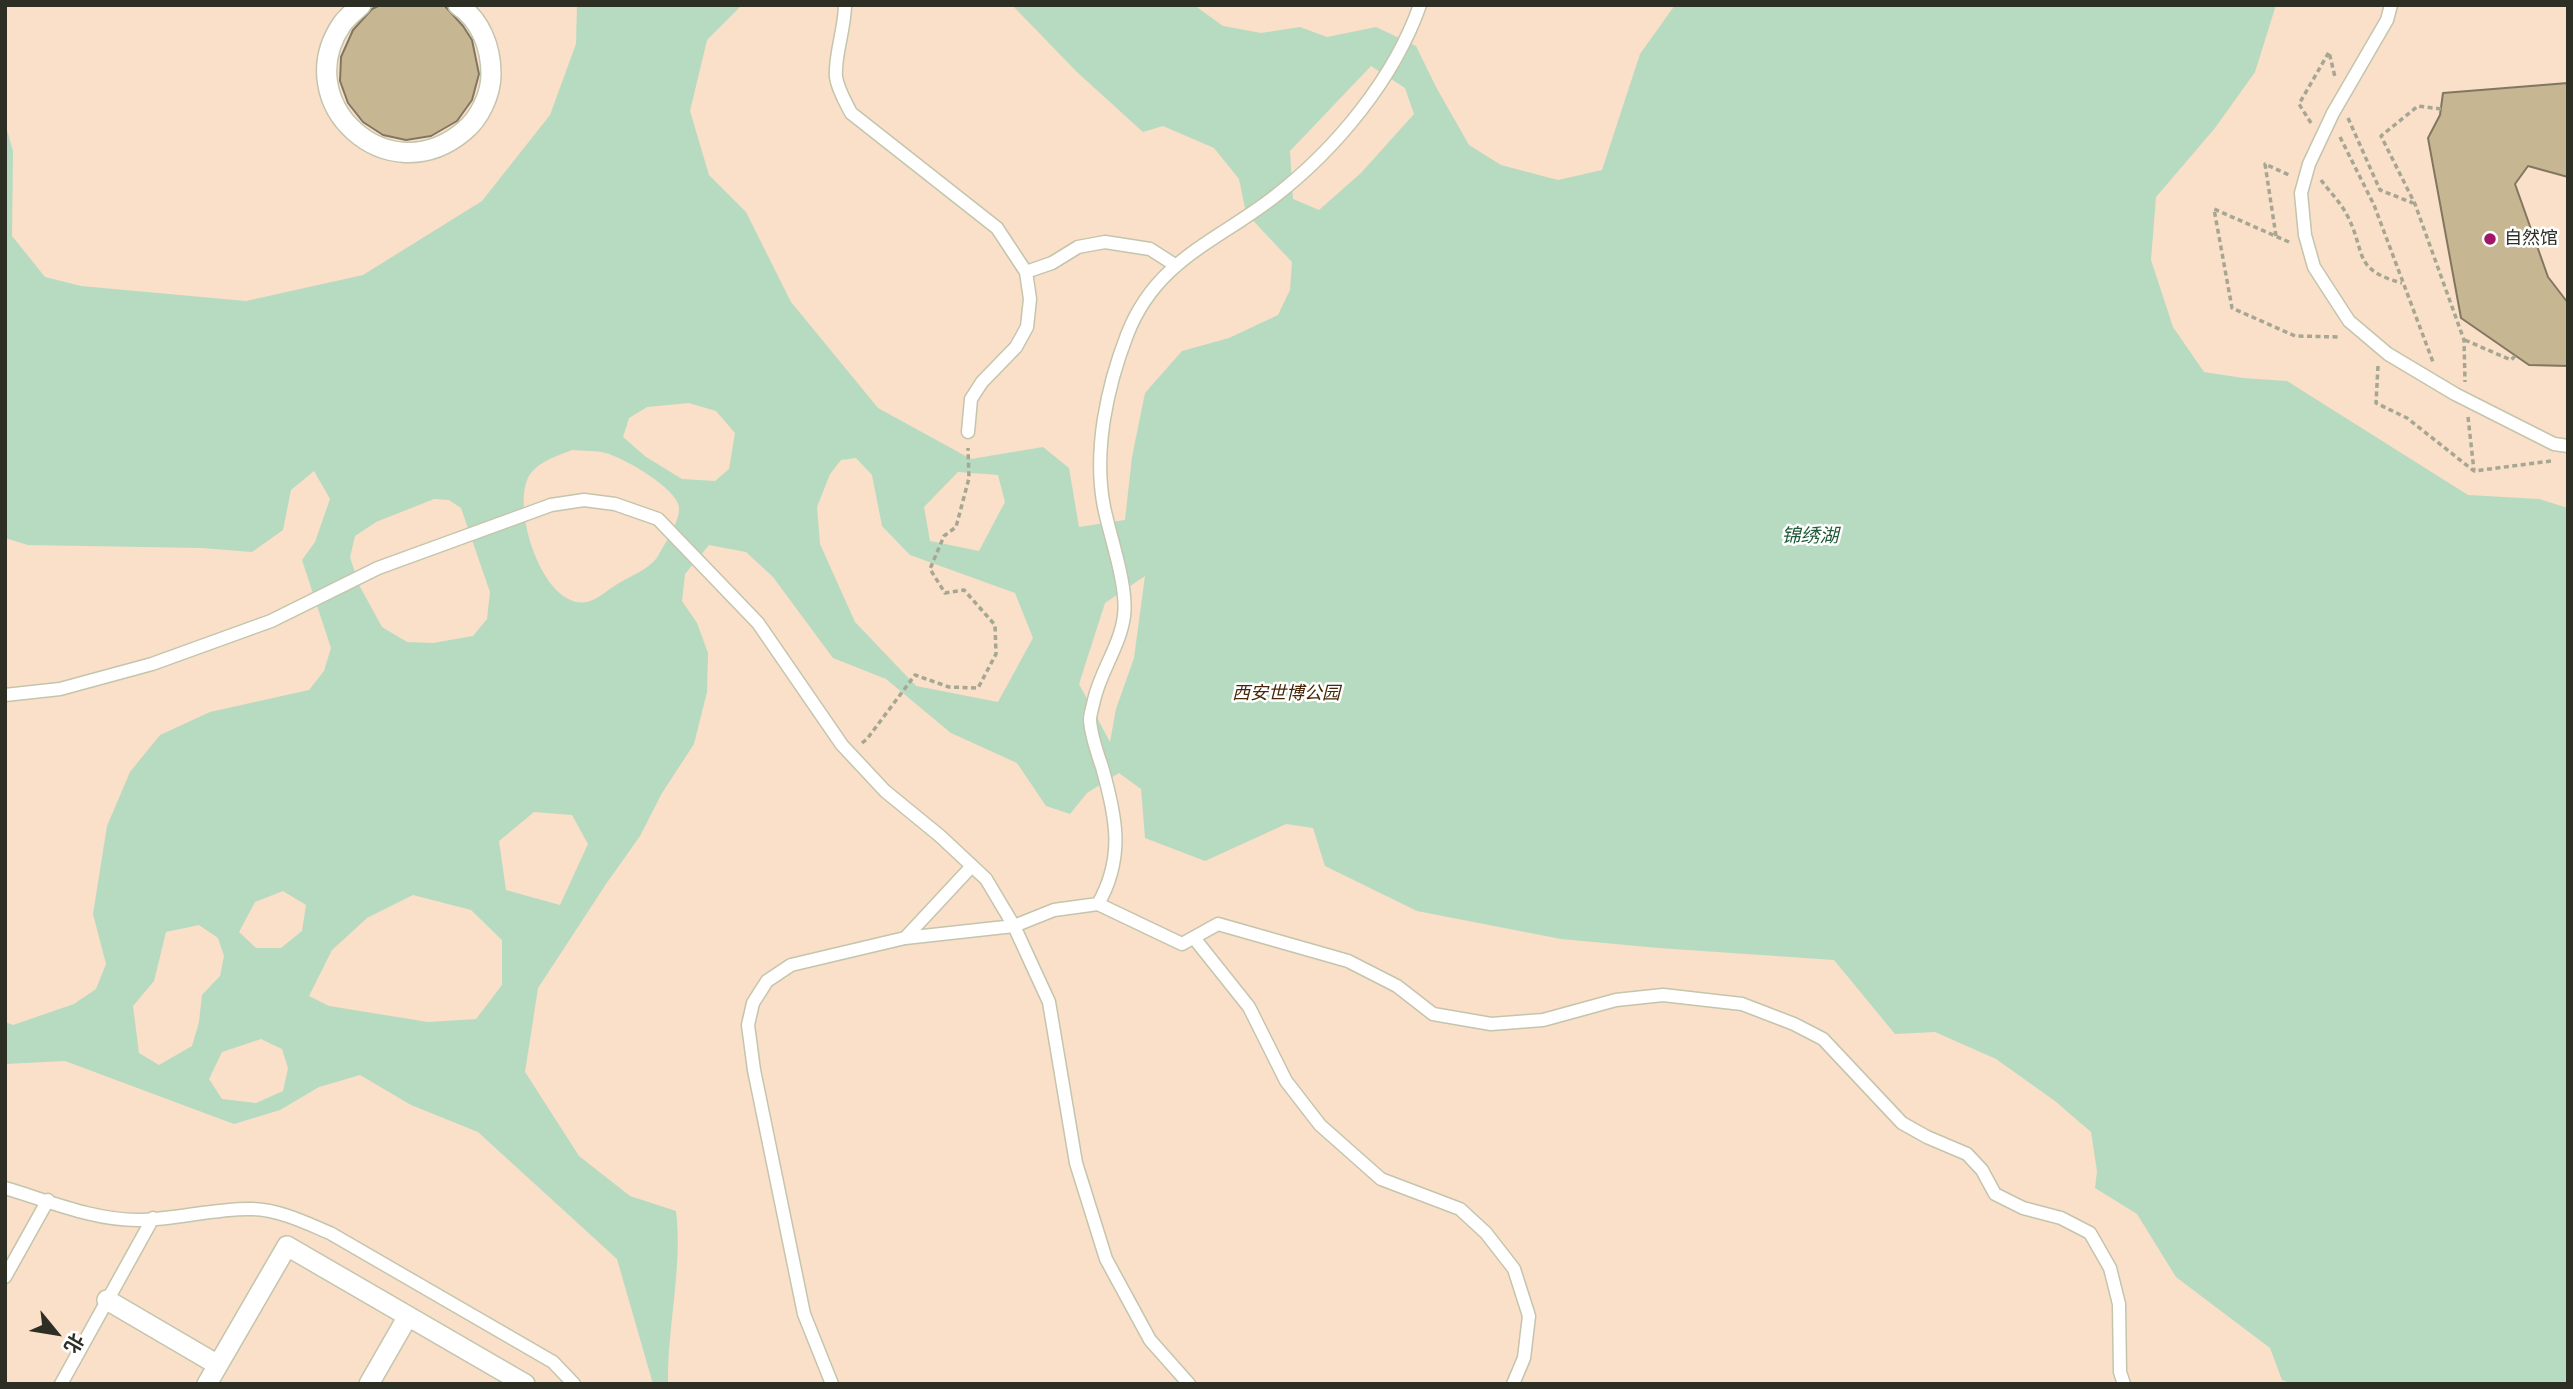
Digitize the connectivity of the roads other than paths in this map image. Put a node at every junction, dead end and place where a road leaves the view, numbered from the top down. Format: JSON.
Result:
{"nodes":[{"id":1,"x":361,"y":5,"type":"edge"},
{"id":2,"x":458,"y":5,"type":"edge"},
{"id":3,"x":845,"y":5,"type":"edge"},
{"id":4,"x":1420,"y":5,"type":"edge"},
{"id":5,"x":2391,"y":5,"type":"edge"},
{"id":6,"x":1175,"y":265,"type":"junction"},
{"id":7,"x":1026,"y":272,"type":"junction"},
{"id":8,"x":968,"y":432,"type":"road end"},
{"id":9,"x":2568,"y":446,"type":"edge"},
{"id":10,"x":5,"y":695,"type":"edge"},
{"id":11,"x":972,"y":866,"type":"junction"},
{"id":12,"x":1098,"y":904,"type":"junction"},
{"id":13,"x":1014,"y":926,"type":"junction"},
{"id":14,"x":1194,"y":937,"type":"junction"},
{"id":15,"x":905,"y":938,"type":"junction"},
{"id":16,"x":5,"y":1188,"type":"edge"},
{"id":17,"x":48,"y":1200,"type":"junction"},
{"id":18,"x":153,"y":1218,"type":"junction"},
{"id":19,"x":5,"y":1277,"type":"edge"},
{"id":20,"x":107,"y":1300,"type":"junction"},
{"id":21,"x":408,"y":1316,"type":"junction"},
{"id":22,"x":218,"y":1365,"type":"junction"},
{"id":23,"x":61,"y":1384,"type":"edge"},
{"id":24,"x":207,"y":1384,"type":"edge"},
{"id":25,"x":369,"y":1384,"type":"edge"},
{"id":26,"x":524,"y":1384,"type":"edge"},
{"id":27,"x":574,"y":1384,"type":"edge"},
{"id":28,"x":832,"y":1384,"type":"edge"},
{"id":29,"x":1189,"y":1384,"type":"edge"},
{"id":30,"x":1513,"y":1384,"type":"edge"},
{"id":31,"x":2123,"y":1384,"type":"edge"}],
"edges":[{"from":1,"to":2,"type":"street"},
{"from":3,"to":7,"type":"lane"},
{"from":4,"to":6,"type":"lane"},
{"from":5,"to":9,"type":"lane"},
{"from":6,"to":7,"type":"lane"},
{"from":6,"to":12,"type":"lane"},
{"from":7,"to":8,"type":"lane"},
{"from":10,"to":11,"type":"lane"},
{"from":11,"to":13,"type":"lane"},
{"from":11,"to":15,"type":"lane"},
{"from":12,"to":13,"type":"lane"},
{"from":12,"to":14,"type":"lane"},
{"from":13,"to":15,"type":"lane"},
{"from":13,"to":29,"type":"lane"},
{"from":14,"to":30,"type":"lane"},
{"from":14,"to":31,"type":"lane"},
{"from":15,"to":28,"type":"lane"},
{"from":16,"to":17,"type":"lane"},
{"from":17,"to":18,"type":"lane"},
{"from":17,"to":19,"type":"lane"},
{"from":18,"to":20,"type":"lane"},
{"from":18,"to":27,"type":"lane"},
{"from":20,"to":22,"type":"street"},
{"from":20,"to":23,"type":"lane"},
{"from":21,"to":22,"type":"street"},
{"from":21,"to":25,"type":"street"},
{"from":21,"to":26,"type":"street"},
{"from":22,"to":24,"type":"street"}]}
